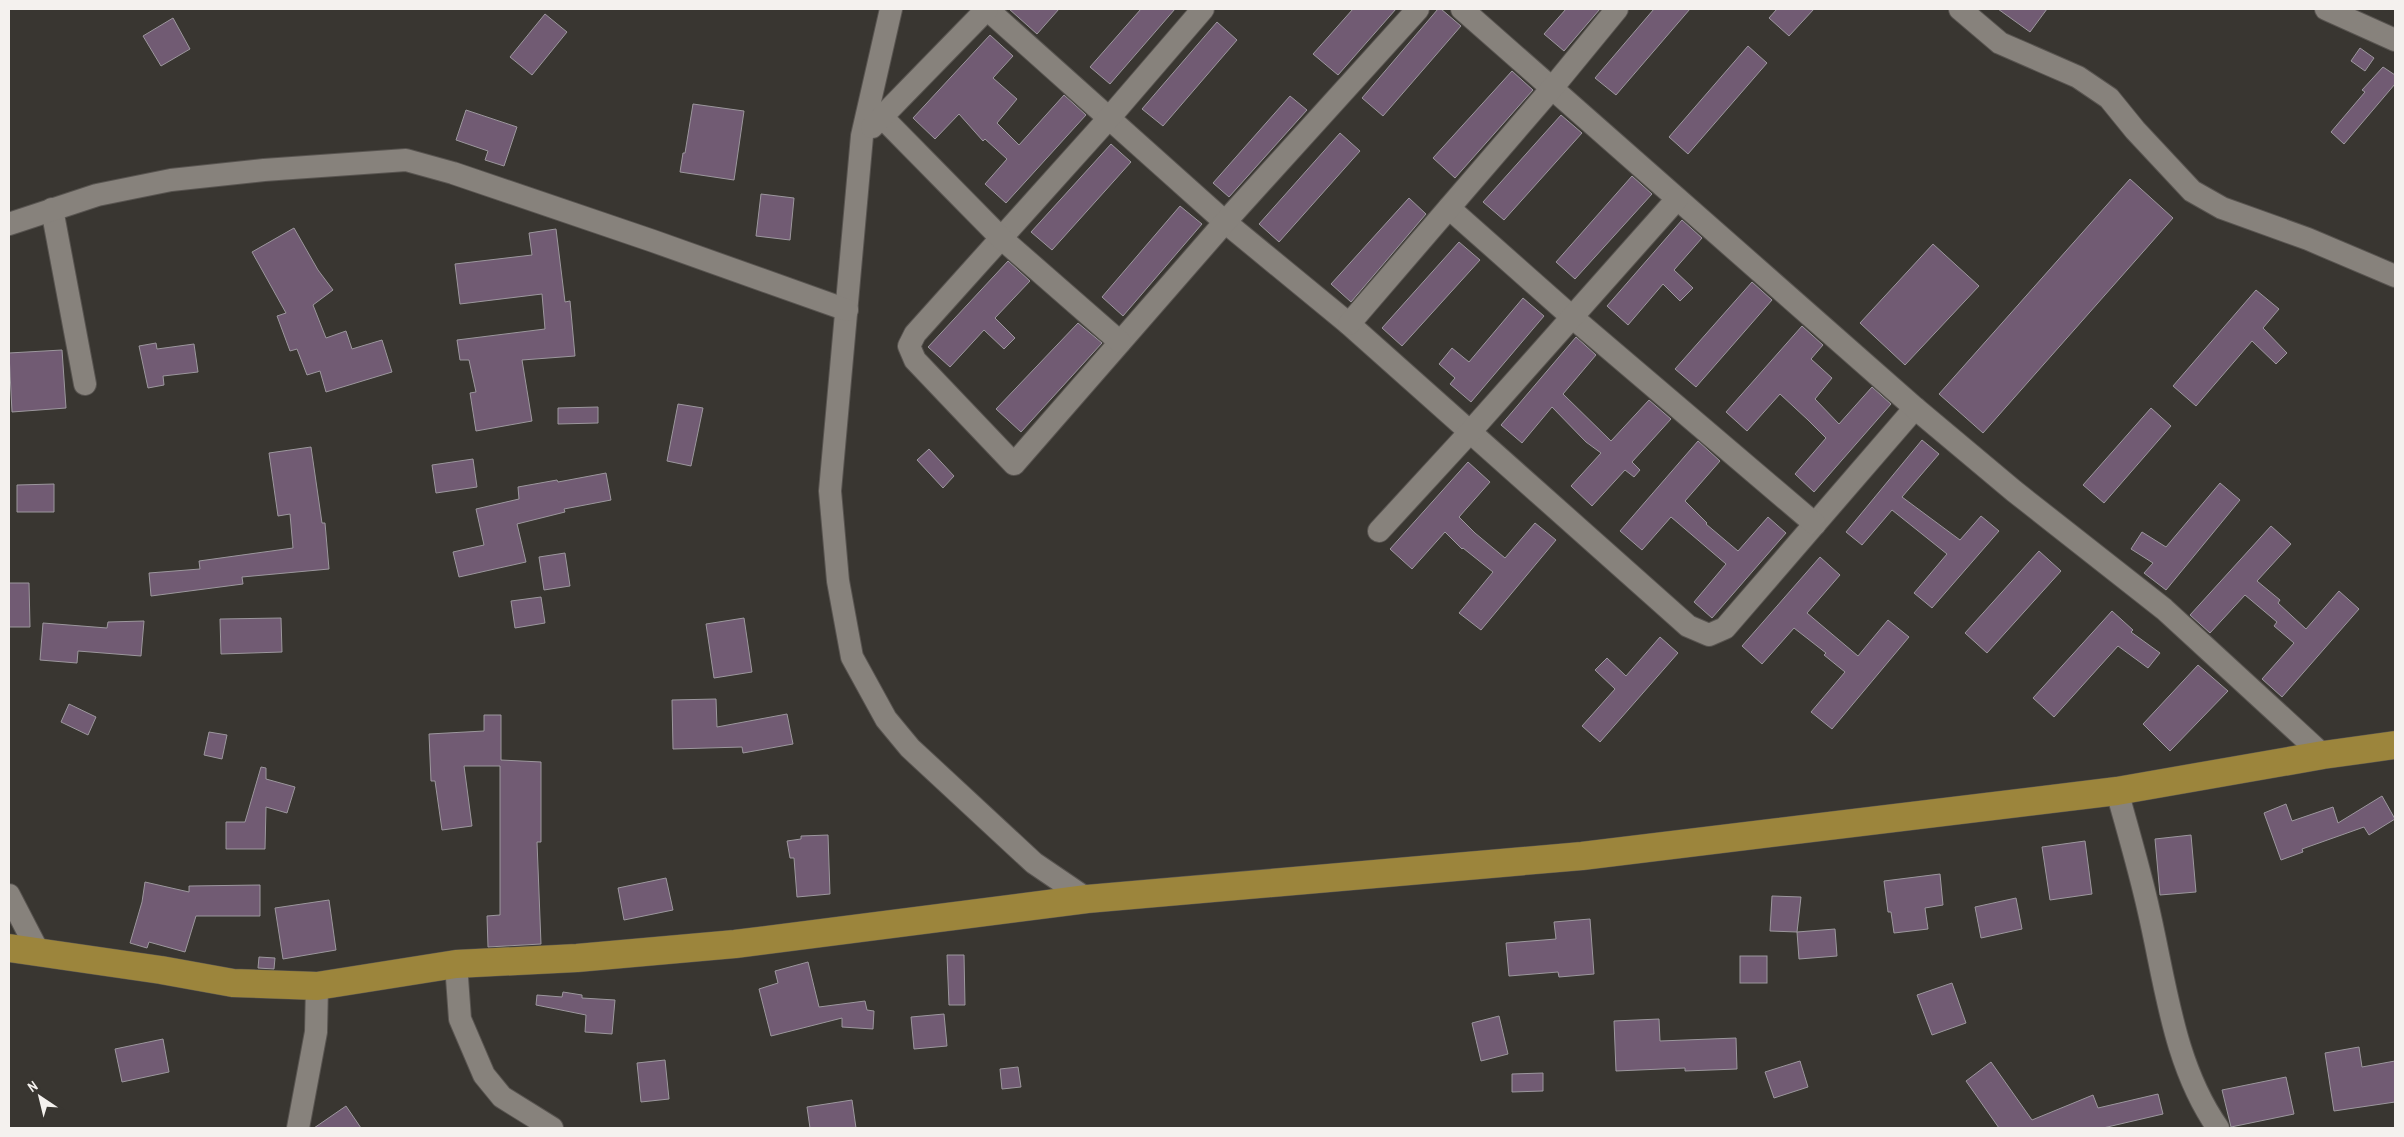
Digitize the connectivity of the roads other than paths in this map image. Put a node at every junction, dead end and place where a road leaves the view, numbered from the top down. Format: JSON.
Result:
{"nodes":[{"id":1,"x":891,"y":9,"type":"edge"},
{"id":2,"x":987,"y":9,"type":"edge"},
{"id":3,"x":1203,"y":9,"type":"edge"},
{"id":4,"x":1418,"y":9,"type":"edge"},
{"id":5,"x":1462,"y":9,"type":"edge"},
{"id":6,"x":1617,"y":9,"type":"edge"},
{"id":7,"x":1960,"y":9,"type":"edge"},
{"id":8,"x":2326,"y":9,"type":"edge"},
{"id":9,"x":2395,"y":40,"type":"edge"},
{"id":10,"x":1553,"y":87,"type":"junction"},
{"id":11,"x":882,"y":117,"type":"junction"},
{"id":12,"x":1110,"y":117,"type":"junction"},
{"id":13,"x":862,"y":136,"type":"junction"},
{"id":14,"x":1677,"y":199,"type":"junction"},
{"id":15,"x":1449,"y":208,"type":"junction"},
{"id":16,"x":52,"y":209,"type":"junction"},
{"id":17,"x":1225,"y":222,"type":"junction"},
{"id":18,"x":9,"y":224,"type":"edge"},
{"id":19,"x":1001,"y":238,"type":"junction"},
{"id":20,"x":2395,"y":276,"type":"edge"},
{"id":21,"x":847,"y":310,"type":"junction"},
{"id":22,"x":1572,"y":317,"type":"junction"},
{"id":23,"x":1349,"y":324,"type":"junction"},
{"id":24,"x":1120,"y":342,"type":"junction"},
{"id":25,"x":85,"y":384,"type":"dead end"},
{"id":26,"x":1915,"y":408,"type":"junction"},
{"id":27,"x":1470,"y":432,"type":"junction"},
{"id":28,"x":1815,"y":524,"type":"junction"},
{"id":29,"x":1379,"y":531,"type":"dead end"},
{"id":30,"x":2395,"y":745,"type":"edge"},
{"id":31,"x":2323,"y":755,"type":"junction"},
{"id":32,"x":2117,"y":791,"type":"junction"},
{"id":33,"x":9,"y":895,"type":"edge"},
{"id":34,"x":1087,"y":899,"type":"junction"},
{"id":35,"x":9,"y":948,"type":"edge"},
{"id":36,"x":39,"y":953,"type":"junction"},
{"id":37,"x":456,"y":964,"type":"junction"},
{"id":38,"x":317,"y":986,"type":"junction"},
{"id":39,"x":298,"y":1128,"type":"edge"},
{"id":40,"x":552,"y":1128,"type":"edge"},
{"id":41,"x":2218,"y":1128,"type":"edge"}],
"edges":[{"from":1,"to":13,"type":"street"},
{"from":2,"to":11,"type":"street"},
{"from":2,"to":12,"type":"street"},
{"from":3,"to":12,"type":"street"},
{"from":4,"to":17,"type":"street"},
{"from":5,"to":10,"type":"street"},
{"from":6,"to":10,"type":"street"},
{"from":7,"to":20,"type":"street"},
{"from":8,"to":9,"type":"street"},
{"from":10,"to":14,"type":"street"},
{"from":10,"to":15,"type":"street"},
{"from":11,"to":13,"type":"street"},
{"from":11,"to":19,"type":"street"},
{"from":12,"to":17,"type":"street"},
{"from":12,"to":19,"type":"street"},
{"from":13,"to":21,"type":"street"},
{"from":14,"to":22,"type":"street"},
{"from":14,"to":26,"type":"street"},
{"from":15,"to":22,"type":"street"},
{"from":15,"to":23,"type":"street"},
{"from":16,"to":18,"type":"street"},
{"from":16,"to":21,"type":"street"},
{"from":16,"to":25,"type":"street"},
{"from":17,"to":23,"type":"street"},
{"from":17,"to":24,"type":"street"},
{"from":19,"to":24,"type":"street"},
{"from":19,"to":24,"type":"street"},
{"from":21,"to":34,"type":"street"},
{"from":22,"to":27,"type":"street"},
{"from":22,"to":28,"type":"street"},
{"from":23,"to":27,"type":"street"},
{"from":26,"to":28,"type":"street"},
{"from":26,"to":31,"type":"street"},
{"from":27,"to":28,"type":"street"},
{"from":27,"to":29,"type":"street"},
{"from":30,"to":31,"type":"main road"},
{"from":31,"to":32,"type":"main road"},
{"from":32,"to":34,"type":"main road"},
{"from":32,"to":41,"type":"street"},
{"from":33,"to":36,"type":"street"},
{"from":34,"to":37,"type":"main road"},
{"from":35,"to":36,"type":"main road"},
{"from":36,"to":38,"type":"main road"},
{"from":37,"to":38,"type":"main road"},
{"from":37,"to":40,"type":"street"},
{"from":38,"to":39,"type":"street"}]}
